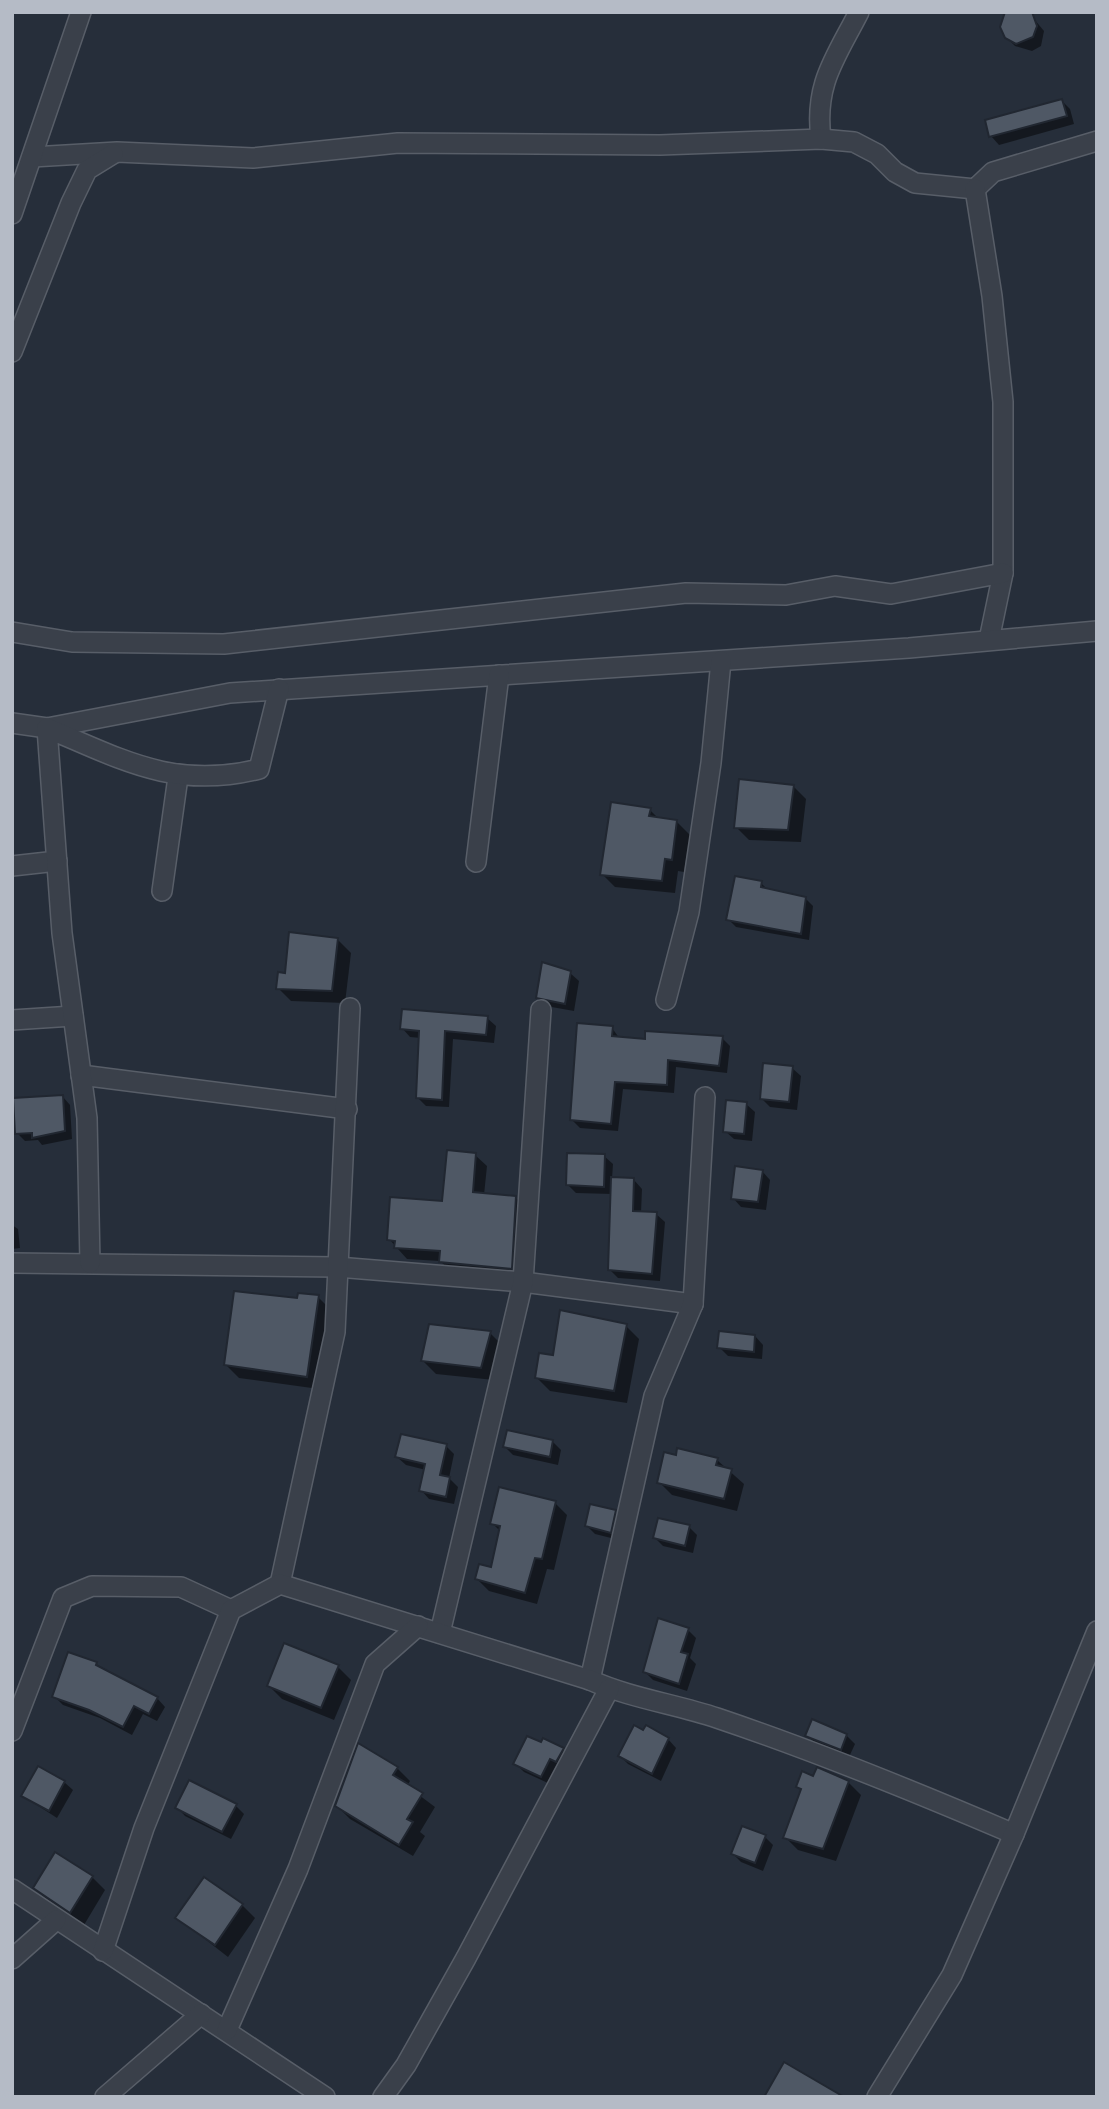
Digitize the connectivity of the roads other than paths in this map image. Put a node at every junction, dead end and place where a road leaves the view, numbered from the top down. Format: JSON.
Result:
{"nodes":[{"id":1,"x":81,"y":12,"type":"edge"},
{"id":2,"x":859,"y":12,"type":"edge"},
{"id":3,"x":821,"y":139,"type":"junction"},
{"id":4,"x":1097,"y":141,"type":"edge"},
{"id":5,"x":117,"y":152,"type":"junction"},
{"id":6,"x":32,"y":157,"type":"junction"},
{"id":7,"x":975,"y":189,"type":"junction"},
{"id":8,"x":12,"y":214,"type":"edge"},
{"id":9,"x":12,"y":352,"type":"edge"},
{"id":10,"x":1003,"y":573,"type":"junction"},
{"id":11,"x":1097,"y":631,"type":"edge"},
{"id":12,"x":12,"y":632,"type":"edge"},
{"id":13,"x":989,"y":640,"type":"junction"},
{"id":14,"x":721,"y":661,"type":"junction"},
{"id":15,"x":499,"y":675,"type":"junction"},
{"id":16,"x":279,"y":689,"type":"junction"},
{"id":17,"x":12,"y":723,"type":"edge"},
{"id":18,"x":47,"y":728,"type":"junction"},
{"id":19,"x":178,"y":777,"type":"junction"},
{"id":20,"x":57,"y":861,"type":"junction"},
{"id":21,"x":475,"y":862,"type":"dead end"},
{"id":22,"x":12,"y":866,"type":"edge"},
{"id":23,"x":162,"y":891,"type":"dead end"},
{"id":24,"x":666,"y":1000,"type":"dead end"},
{"id":25,"x":350,"y":1008,"type":"dead end"},
{"id":26,"x":541,"y":1010,"type":"dead end"},
{"id":27,"x":73,"y":1016,"type":"junction"},
{"id":28,"x":12,"y":1020,"type":"edge"},
{"id":29,"x":81,"y":1075,"type":"junction"},
{"id":30,"x":705,"y":1097,"type":"dead end"},
{"id":31,"x":347,"y":1109,"type":"junction"},
{"id":32,"x":90,"y":1263,"type":"junction"},
{"id":33,"x":12,"y":1264,"type":"edge"},
{"id":34,"x":337,"y":1267,"type":"junction"},
{"id":35,"x":523,"y":1282,"type":"junction"},
{"id":36,"x":693,"y":1304,"type":"junction"},
{"id":37,"x":280,"y":1584,"type":"junction"},
{"id":38,"x":231,"y":1610,"type":"junction"},
{"id":39,"x":418,"y":1626,"type":"junction"},
{"id":40,"x":440,"y":1633,"type":"junction"},
{"id":41,"x":1096,"y":1635,"type":"edge"},
{"id":42,"x":590,"y":1680,"type":"junction"},
{"id":43,"x":609,"y":1689,"type":"junction"},
{"id":44,"x":12,"y":1731,"type":"edge"},
{"id":45,"x":1014,"y":1833,"type":"junction"},
{"id":46,"x":12,"y":1889,"type":"edge"},
{"id":47,"x":56,"y":1920,"type":"junction"},
{"id":48,"x":103,"y":1951,"type":"junction"},
{"id":49,"x":12,"y":1959,"type":"edge"},
{"id":50,"x":201,"y":2014,"type":"junction"},
{"id":51,"x":227,"y":2030,"type":"junction"},
{"id":52,"x":105,"y":2097,"type":"edge"},
{"id":53,"x":325,"y":2097,"type":"edge"},
{"id":54,"x":383,"y":2097,"type":"edge"},
{"id":55,"x":877,"y":2097,"type":"edge"}],
"edges":[{"from":1,"to":6,"type":"street"},
{"from":2,"to":3,"type":"street"},
{"from":3,"to":5,"type":"street"},
{"from":3,"to":7,"type":"street"},
{"from":4,"to":7,"type":"street"},
{"from":5,"to":6,"type":"street"},
{"from":5,"to":9,"type":"street"},
{"from":6,"to":8,"type":"street"},
{"from":7,"to":10,"type":"street"},
{"from":10,"to":12,"type":"street"},
{"from":10,"to":13,"type":"street"},
{"from":11,"to":13,"type":"street"},
{"from":13,"to":14,"type":"street"},
{"from":14,"to":15,"type":"street"},
{"from":14,"to":24,"type":"street"},
{"from":15,"to":16,"type":"street"},
{"from":15,"to":21,"type":"street"},
{"from":16,"to":18,"type":"street"},
{"from":16,"to":19,"type":"street"},
{"from":17,"to":18,"type":"street"},
{"from":18,"to":19,"type":"street"},
{"from":18,"to":20,"type":"street"},
{"from":19,"to":23,"type":"street"},
{"from":20,"to":22,"type":"street"},
{"from":20,"to":27,"type":"street"},
{"from":25,"to":31,"type":"street"},
{"from":26,"to":35,"type":"street"},
{"from":27,"to":28,"type":"street"},
{"from":27,"to":29,"type":"street"},
{"from":29,"to":31,"type":"street"},
{"from":29,"to":32,"type":"street"},
{"from":30,"to":36,"type":"street"},
{"from":31,"to":34,"type":"street"},
{"from":32,"to":33,"type":"street"},
{"from":32,"to":34,"type":"street"},
{"from":34,"to":35,"type":"street"},
{"from":34,"to":37,"type":"street"},
{"from":35,"to":36,"type":"street"},
{"from":35,"to":40,"type":"street"},
{"from":36,"to":42,"type":"street"},
{"from":37,"to":38,"type":"street"},
{"from":37,"to":39,"type":"street"},
{"from":38,"to":44,"type":"street"},
{"from":38,"to":48,"type":"street"},
{"from":39,"to":40,"type":"street"},
{"from":39,"to":51,"type":"street"},
{"from":40,"to":42,"type":"street"},
{"from":41,"to":45,"type":"street"},
{"from":42,"to":43,"type":"street"},
{"from":43,"to":45,"type":"street"},
{"from":43,"to":54,"type":"street"},
{"from":45,"to":55,"type":"street"},
{"from":46,"to":47,"type":"street"},
{"from":47,"to":48,"type":"street"},
{"from":47,"to":49,"type":"street"},
{"from":48,"to":50,"type":"street"},
{"from":50,"to":51,"type":"street"},
{"from":50,"to":52,"type":"street"},
{"from":51,"to":53,"type":"street"}]}
